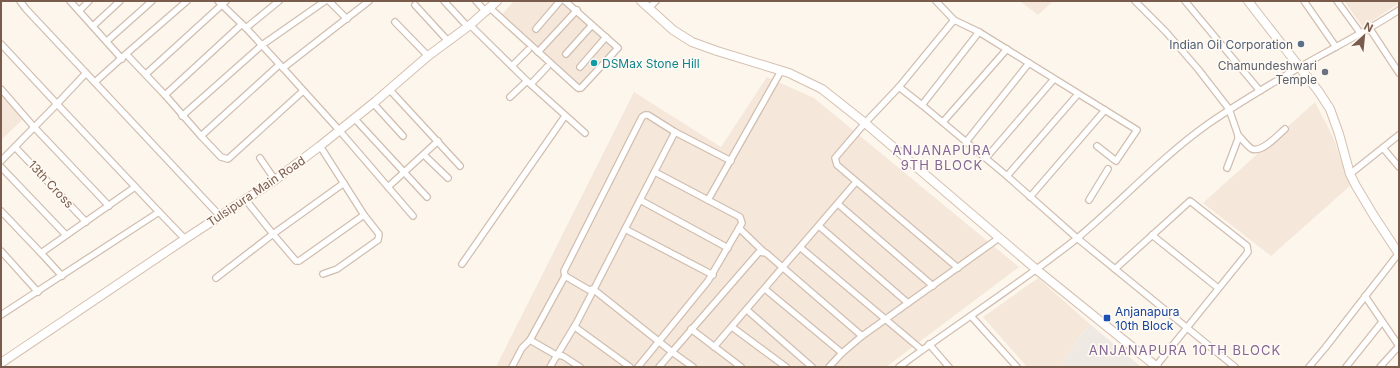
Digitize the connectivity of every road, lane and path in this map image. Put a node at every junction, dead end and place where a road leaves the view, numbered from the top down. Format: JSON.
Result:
{"nodes":[{"id":1,"x":20,"y":1,"type":"edge"},
{"id":2,"x":70,"y":1,"type":"edge"},
{"id":3,"x":89,"y":1,"type":"edge"},
{"id":4,"x":120,"y":1,"type":"edge"},
{"id":5,"x":152,"y":1,"type":"edge"},
{"id":6,"x":187,"y":1,"type":"edge"},
{"id":7,"x":279,"y":1,"type":"edge"},
{"id":8,"x":325,"y":1,"type":"edge"},
{"id":9,"x":329,"y":1,"type":"edge"},
{"id":10,"x":369,"y":1,"type":"edge"},
{"id":11,"x":444,"y":1,"type":"edge"},
{"id":12,"x":476,"y":1,"type":"edge"},
{"id":13,"x":497,"y":1,"type":"edge"},
{"id":14,"x":560,"y":1,"type":"edge"},
{"id":15,"x":565,"y":1,"type":"edge"},
{"id":16,"x":641,"y":1,"type":"edge"},
{"id":17,"x":656,"y":1,"type":"edge"},
{"id":18,"x":936,"y":1,"type":"edge"},
{"id":19,"x":1135,"y":1,"type":"edge"},
{"id":20,"x":1185,"y":1,"type":"edge"},
{"id":21,"x":1248,"y":1,"type":"edge"},
{"id":22,"x":1304,"y":1,"type":"edge"},
{"id":23,"x":1337,"y":1,"type":"edge"},
{"id":24,"x":222,"y":2,"type":"edge"},
{"id":25,"x":415,"y":5,"type":"dead end"},
{"id":26,"x":649,"y":8,"type":"junction"},
{"id":27,"x":79,"y":10,"type":"junction"},
{"id":28,"x":488,"y":10,"type":"junction"},
{"id":29,"x":577,"y":10,"type":"junction"},
{"id":30,"x":1399,"y":10,"type":"edge"},
{"id":31,"x":347,"y":19,"type":"junction"},
{"id":32,"x":954,"y":20,"type":"junction"},
{"id":33,"x":395,"y":22,"type":"dead end"},
{"id":34,"x":592,"y":25,"type":"junction"},
{"id":35,"x":92,"y":26,"type":"junction"},
{"id":36,"x":244,"y":26,"type":"junction"},
{"id":37,"x":469,"y":26,"type":"junction"},
{"id":38,"x":536,"y":29,"type":"dead end"},
{"id":39,"x":1370,"y":29,"type":"junction"},
{"id":40,"x":979,"y":32,"type":"junction"},
{"id":41,"x":1361,"y":34,"type":"junction"},
{"id":42,"x":606,"y":37,"type":"junction"},
{"id":43,"x":107,"y":41,"type":"junction"},
{"id":44,"x":448,"y":42,"type":"junction"},
{"id":45,"x":1,"y":44,"type":"edge"},
{"id":46,"x":262,"y":45,"type":"junction"},
{"id":47,"x":1336,"y":47,"type":"junction"},
{"id":48,"x":1006,"y":49,"type":"junction"},
{"id":49,"x":528,"y":50,"type":"dead end"},
{"id":50,"x":538,"y":52,"type":"junction"},
{"id":51,"x":126,"y":54,"type":"junction"},
{"id":52,"x":566,"y":54,"type":"dead end"},
{"id":53,"x":428,"y":56,"type":"junction"},
{"id":54,"x":122,"y":59,"type":"junction"},
{"id":55,"x":1029,"y":63,"type":"junction"},
{"id":56,"x":1397,"y":65,"type":"edge"},
{"id":57,"x":281,"y":66,"type":"junction"},
{"id":58,"x":512,"y":66,"type":"junction"},
{"id":59,"x":547,"y":67,"type":"dead end"},
{"id":60,"x":580,"y":67,"type":"dead end"},
{"id":61,"x":1300,"y":67,"type":"junction"},
{"id":62,"x":781,"y":71,"type":"junction"},
{"id":63,"x":86,"y":73,"type":"junction"},
{"id":64,"x":1399,"y":73,"type":"edge"},
{"id":65,"x":146,"y":74,"type":"junction"},
{"id":66,"x":1054,"y":79,"type":"junction"},
{"id":67,"x":95,"y":82,"type":"junction"},
{"id":68,"x":529,"y":82,"type":"junction"},
{"id":69,"x":899,"y":87,"type":"junction"},
{"id":70,"x":1,"y":89,"type":"edge"},
{"id":71,"x":389,"y":89,"type":"junction"},
{"id":72,"x":303,"y":91,"type":"junction"},
{"id":73,"x":1260,"y":91,"type":"junction"},
{"id":74,"x":1078,"y":94,"type":"junction"},
{"id":75,"x":165,"y":95,"type":"junction"},
{"id":76,"x":510,"y":97,"type":"dead end"},
{"id":77,"x":373,"y":103,"type":"junction"},
{"id":78,"x":56,"y":104,"type":"junction"},
{"id":79,"x":922,"y":105,"type":"junction"},
{"id":80,"x":1229,"y":109,"type":"junction"},
{"id":81,"x":1105,"y":110,"type":"junction"},
{"id":82,"x":182,"y":116,"type":"junction"},
{"id":83,"x":565,"y":116,"type":"junction"},
{"id":84,"x":354,"y":118,"type":"junction"},
{"id":85,"x":943,"y":122,"type":"junction"},
{"id":86,"x":865,"y":123,"type":"junction"},
{"id":87,"x":34,"y":127,"type":"junction"},
{"id":88,"x":1285,"y":129,"type":"dead end"},
{"id":89,"x":339,"y":130,"type":"junction"},
{"id":90,"x":675,"y":132,"type":"junction"},
{"id":91,"x":585,"y":133,"type":"dead end"},
{"id":92,"x":1238,"y":135,"type":"junction"},
{"id":93,"x":201,"y":136,"type":"junction"},
{"id":94,"x":403,"y":136,"type":"dead end"},
{"id":95,"x":1399,"y":136,"type":"edge"},
{"id":96,"x":438,"y":142,"type":"junction"},
{"id":97,"x":966,"y":142,"type":"junction"},
{"id":98,"x":320,"y":146,"type":"junction"},
{"id":99,"x":1096,"y":146,"type":"dead end"},
{"id":100,"x":15,"y":147,"type":"junction"},
{"id":101,"x":1383,"y":148,"type":"junction"},
{"id":102,"x":424,"y":154,"type":"junction"},
{"id":103,"x":260,"y":158,"type":"dead end"},
{"id":104,"x":986,"y":158,"type":"junction"},
{"id":105,"x":1,"y":161,"type":"edge"},
{"id":106,"x":731,"y":161,"type":"junction"},
{"id":107,"x":460,"y":166,"type":"dead end"},
{"id":108,"x":1,"y":167,"type":"edge"},
{"id":109,"x":1399,"y":167,"type":"edge"},
{"id":110,"x":1226,"y":168,"type":"dead end"},
{"id":111,"x":1108,"y":169,"type":"dead end"},
{"id":112,"x":655,"y":172,"type":"junction"},
{"id":113,"x":405,"y":173,"type":"junction"},
{"id":114,"x":1350,"y":174,"type":"junction"},
{"id":115,"x":1007,"y":176,"type":"junction"},
{"id":116,"x":448,"y":178,"type":"dead end"},
{"id":117,"x":275,"y":180,"type":"junction"},
{"id":118,"x":856,"y":182,"type":"junction"},
{"id":119,"x":344,"y":183,"type":"junction"},
{"id":120,"x":135,"y":187,"type":"junction"},
{"id":121,"x":388,"y":187,"type":"junction"},
{"id":122,"x":427,"y":197,"type":"dead end"},
{"id":123,"x":1030,"y":197,"type":"junction"},
{"id":124,"x":245,"y":199,"type":"junction"},
{"id":125,"x":640,"y":200,"type":"junction"},
{"id":126,"x":708,"y":200,"type":"junction"},
{"id":127,"x":1089,"y":200,"type":"dead end"},
{"id":128,"x":838,"y":204,"type":"junction"},
{"id":129,"x":108,"y":206,"type":"junction"},
{"id":130,"x":159,"y":212,"type":"junction"},
{"id":131,"x":2,"y":214,"type":"edge"},
{"id":132,"x":364,"y":215,"type":"junction"},
{"id":133,"x":220,"y":216,"type":"junction"},
{"id":134,"x":413,"y":216,"type":"dead end"},
{"id":135,"x":86,"y":222,"type":"junction"},
{"id":136,"x":819,"y":226,"type":"junction"},
{"id":137,"x":625,"y":228,"type":"junction"},
{"id":138,"x":739,"y":228,"type":"junction"},
{"id":139,"x":273,"y":234,"type":"junction"},
{"id":140,"x":66,"y":235,"type":"junction"},
{"id":141,"x":1152,"y":235,"type":"junction"},
{"id":142,"x":185,"y":238,"type":"junction"},
{"id":143,"x":999,"y":238,"type":"junction"},
{"id":144,"x":1077,"y":238,"type":"junction"},
{"id":145,"x":728,"y":248,"type":"junction"},
{"id":146,"x":801,"y":248,"type":"junction"},
{"id":147,"x":1,"y":251,"type":"edge"},
{"id":148,"x":764,"y":252,"type":"junction"},
{"id":149,"x":41,"y":253,"type":"junction"},
{"id":150,"x":1399,"y":254,"type":"edge"},
{"id":151,"x":462,"y":264,"type":"dead end"},
{"id":152,"x":784,"y":268,"type":"junction"},
{"id":153,"x":958,"y":268,"type":"junction"},
{"id":154,"x":1115,"y":269,"type":"junction"},
{"id":155,"x":1037,"y":270,"type":"junction"},
{"id":156,"x":323,"y":274,"type":"dead end"},
{"id":157,"x":713,"y":275,"type":"junction"},
{"id":158,"x":62,"y":276,"type":"junction"},
{"id":159,"x":565,"y":276,"type":"junction"},
{"id":160,"x":216,"y":278,"type":"dead end"},
{"id":161,"x":933,"y":286,"type":"junction"},
{"id":162,"x":1218,"y":288,"type":"junction"},
{"id":163,"x":594,"y":289,"type":"junction"},
{"id":164,"x":765,"y":289,"type":"junction"},
{"id":165,"x":38,"y":292,"type":"junction"},
{"id":166,"x":1365,"y":296,"type":"junction"},
{"id":167,"x":908,"y":303,"type":"junction"},
{"id":168,"x":747,"y":310,"type":"junction"},
{"id":169,"x":2,"y":312,"type":"edge"},
{"id":170,"x":970,"y":316,"type":"junction"},
{"id":171,"x":885,"y":318,"type":"junction"},
{"id":172,"x":1382,"y":322,"type":"junction"},
{"id":173,"x":575,"y":327,"type":"junction"},
{"id":174,"x":732,"y":327,"type":"junction"},
{"id":175,"x":1187,"y":328,"type":"junction"},
{"id":176,"x":691,"y":329,"type":"junction"},
{"id":177,"x":862,"y":336,"type":"junction"},
{"id":178,"x":530,"y":340,"type":"junction"},
{"id":179,"x":659,"y":342,"type":"junction"},
{"id":180,"x":930,"y":344,"type":"junction"},
{"id":181,"x":1399,"y":346,"type":"edge"},
{"id":182,"x":714,"y":347,"type":"junction"},
{"id":183,"x":922,"y":350,"type":"junction"},
{"id":184,"x":672,"y":352,"type":"junction"},
{"id":185,"x":842,"y":353,"type":"junction"},
{"id":186,"x":556,"y":355,"type":"junction"},
{"id":187,"x":1,"y":363,"type":"edge"},
{"id":188,"x":1156,"y":366,"type":"edge"},
{"id":189,"x":512,"y":367,"type":"edge"},
{"id":190,"x":550,"y":367,"type":"edge"},
{"id":191,"x":580,"y":367,"type":"edge"},
{"id":192,"x":630,"y":367,"type":"edge"},
{"id":193,"x":638,"y":367,"type":"edge"},
{"id":194,"x":660,"y":367,"type":"edge"},
{"id":195,"x":693,"y":367,"type":"edge"},
{"id":196,"x":741,"y":367,"type":"edge"},
{"id":197,"x":786,"y":367,"type":"edge"},
{"id":198,"x":812,"y":367,"type":"edge"},
{"id":199,"x":829,"y":367,"type":"edge"},
{"id":200,"x":899,"y":367,"type":"edge"},
{"id":201,"x":949,"y":367,"type":"edge"},
{"id":202,"x":1017,"y":367,"type":"edge"},
{"id":203,"x":1235,"y":367,"type":"edge"},
{"id":204,"x":1309,"y":367,"type":"edge"},
{"id":205,"x":1346,"y":367,"type":"edge"},
{"id":206,"x":1380,"y":367,"type":"edge"}],
"edges":[{"from":1,"to":63,"type":"street"},
{"from":2,"to":27,"type":"street"},
{"from":3,"to":27,"type":"street"},
{"from":4,"to":35,"type":"street"},
{"from":5,"to":43,"type":"street"},
{"from":6,"to":51,"type":"street"},
{"from":7,"to":36,"type":"street"},
{"from":8,"to":46,"type":"street"},
{"from":9,"to":31,"type":"street"},
{"from":10,"to":31,"type":"street"},
{"from":11,"to":37,"type":"street"},
{"from":12,"to":28,"type":"street"},
{"from":13,"to":28,"type":"street","name":"Tulsipura Main Road"},
{"from":14,"to":38,"type":"street"},
{"from":15,"to":29,"type":"street"},
{"from":16,"to":26,"type":"street"},
{"from":17,"to":26,"type":"street"},
{"from":18,"to":32,"type":"street"},
{"from":19,"to":80,"type":"street"},
{"from":20,"to":73,"type":"street"},
{"from":21,"to":61,"type":"street"},
{"from":22,"to":47,"type":"street"},
{"from":23,"to":41,"type":"street"},
{"from":24,"to":36,"type":"street"},
{"from":24,"to":65,"type":"street"},
{"from":25,"to":44,"type":"street"},
{"from":26,"to":62,"type":"street"},
{"from":27,"to":35,"type":"street"},
{"from":28,"to":37,"type":"street","name":"Tulsipura Main Road"},
{"from":28,"to":50,"type":"street"},
{"from":29,"to":34,"type":"street"},
{"from":29,"to":50,"type":"street"},
{"from":30,"to":39,"type":"street"},
{"from":31,"to":57,"type":"street"},
{"from":32,"to":40,"type":"street"},
{"from":32,"to":69,"type":"street"},
{"from":33,"to":53,"type":"street"},
{"from":34,"to":42,"type":"street"},
{"from":34,"to":52,"type":"street"},
{"from":35,"to":43,"type":"street"},
{"from":36,"to":46,"type":"street"},
{"from":36,"to":75,"type":"street"},
{"from":37,"to":44,"type":"street","name":"Tulsipura Main Road"},
{"from":37,"to":58,"type":"street"},
{"from":39,"to":41,"type":"street"},
{"from":39,"to":56,"type":"street"},
{"from":40,"to":48,"type":"street"},
{"from":40,"to":79,"type":"street"},
{"from":41,"to":47,"type":"street"},
{"from":42,"to":50,"type":"street"},
{"from":42,"to":60,"type":"street"},
{"from":43,"to":54,"type":"street"},
{"from":44,"to":53,"type":"street","name":"Tulsipura Main Road"},
{"from":45,"to":78,"type":"street"},
{"from":46,"to":57,"type":"street"},
{"from":46,"to":82,"type":"street"},
{"from":47,"to":61,"type":"street"},
{"from":48,"to":55,"type":"street"},
{"from":48,"to":85,"type":"street"},
{"from":49,"to":58,"type":"street"},
{"from":51,"to":54,"type":"street"},
{"from":51,"to":65,"type":"street"},
{"from":53,"to":71,"type":"street","name":"Tulsipura Main Road"},
{"from":54,"to":67,"type":"street"},
{"from":55,"to":66,"type":"street"},
{"from":55,"to":97,"type":"street"},
{"from":56,"to":64,"type":"street"},
{"from":57,"to":72,"type":"street"},
{"from":57,"to":93,"type":"street"},
{"from":58,"to":68,"type":"street"},
{"from":59,"to":68,"type":"street"},
{"from":61,"to":73,"type":"street"},
{"from":61,"to":114,"type":"street"},
{"from":62,"to":86,"type":"street"},
{"from":62,"to":106,"type":"street"},
{"from":63,"to":67,"type":"street"},
{"from":63,"to":78,"type":"street"},
{"from":65,"to":75,"type":"street"},
{"from":66,"to":74,"type":"street"},
{"from":66,"to":104,"type":"street"},
{"from":67,"to":133,"type":"street"},
{"from":68,"to":76,"type":"street"},
{"from":68,"to":83,"type":"street"},
{"from":69,"to":79,"type":"street"},
{"from":69,"to":86,"type":"street"},
{"from":70,"to":87,"type":"street"},
{"from":71,"to":77,"type":"street","name":"Tulsipura Main Road"},
{"from":71,"to":96,"type":"street"},
{"from":72,"to":89,"type":"street"},
{"from":72,"to":93,"type":"street"},
{"from":73,"to":80,"type":"street"},
{"from":74,"to":81,"type":"street"},
{"from":74,"to":115,"type":"street"},
{"from":75,"to":82,"type":"street"},
{"from":77,"to":84,"type":"street","name":"Tulsipura Main Road"},
{"from":77,"to":94,"type":"street"},
{"from":78,"to":87,"type":"street"},
{"from":78,"to":120,"type":"street"},
{"from":79,"to":85,"type":"street"},
{"from":80,"to":92,"type":"street"},
{"from":80,"to":144,"type":"street"},
{"from":81,"to":99,"type":"street"},
{"from":81,"to":123,"type":"street"},
{"from":82,"to":93,"type":"street"},
{"from":83,"to":91,"type":"street"},
{"from":83,"to":151,"type":"street"},
{"from":84,"to":89,"type":"street","name":"Tulsipura Main Road"},
{"from":84,"to":113,"type":"street"},
{"from":85,"to":97,"type":"street"},
{"from":86,"to":118,"type":"street"},
{"from":86,"to":143,"type":"street"},
{"from":87,"to":100,"type":"street"},
{"from":87,"to":129,"type":"street"},
{"from":88,"to":92,"type":"street"},
{"from":89,"to":98,"type":"street","name":"Tulsipura Main Road"},
{"from":89,"to":121,"type":"street"},
{"from":90,"to":106,"type":"street"},
{"from":90,"to":112,"type":"street"},
{"from":90,"to":159,"type":"street"},
{"from":92,"to":110,"type":"street"},
{"from":95,"to":101,"type":"street"},
{"from":96,"to":102,"type":"street"},
{"from":96,"to":107,"type":"street"},
{"from":97,"to":104,"type":"street"},
{"from":98,"to":117,"type":"street","name":"Tulsipura Main Road"},
{"from":98,"to":119,"type":"street"},
{"from":100,"to":105,"type":"street"},
{"from":100,"to":135,"type":"street","name":"13th Cross"},
{"from":101,"to":109,"type":"street"},
{"from":101,"to":114,"type":"street"},
{"from":102,"to":113,"type":"street"},
{"from":102,"to":116,"type":"street"},
{"from":103,"to":117,"type":"street"},
{"from":104,"to":115,"type":"street"},
{"from":106,"to":126,"type":"street"},
{"from":108,"to":140,"type":"street"},
{"from":111,"to":127,"type":"street"},
{"from":112,"to":125,"type":"street"},
{"from":112,"to":126,"type":"street"},
{"from":113,"to":121,"type":"street"},
{"from":113,"to":122,"type":"street"},
{"from":114,"to":150,"type":"street"},
{"from":115,"to":123,"type":"street"},
{"from":117,"to":124,"type":"street","name":"Tulsipura Main Road"},
{"from":118,"to":128,"type":"street"},
{"from":118,"to":153,"type":"street"},
{"from":119,"to":132,"type":"street"},
{"from":119,"to":139,"type":"street"},
{"from":120,"to":129,"type":"street"},
{"from":120,"to":130,"type":"street"},
{"from":121,"to":134,"type":"street"},
{"from":123,"to":144,"type":"street"},
{"from":124,"to":133,"type":"street","name":"Tulsipura Main Road"},
{"from":124,"to":139,"type":"street"},
{"from":125,"to":137,"type":"street"},
{"from":125,"to":145,"type":"street"},
{"from":126,"to":138,"type":"street"},
{"from":128,"to":136,"type":"street"},
{"from":128,"to":161,"type":"street"},
{"from":129,"to":135,"type":"street"},
{"from":130,"to":142,"type":"street"},
{"from":130,"to":158,"type":"street"},
{"from":131,"to":149,"type":"street"},
{"from":132,"to":139,"type":"street"},
{"from":132,"to":156,"type":"street"},
{"from":133,"to":142,"type":"street","name":"Tulsipura Main Road"},
{"from":135,"to":140,"type":"street"},
{"from":136,"to":146,"type":"street"},
{"from":136,"to":167,"type":"street"},
{"from":137,"to":157,"type":"street"},
{"from":137,"to":163,"type":"street"},
{"from":138,"to":145,"type":"street"},
{"from":138,"to":148,"type":"street"},
{"from":139,"to":160,"type":"street"},
{"from":140,"to":149,"type":"street"},
{"from":141,"to":154,"type":"street"},
{"from":141,"to":162,"type":"street"},
{"from":141,"to":162,"type":"street"},
{"from":142,"to":187,"type":"street","name":"Tulsipura Main Road"},
{"from":143,"to":153,"type":"street"},
{"from":143,"to":155,"type":"street"},
{"from":144,"to":154,"type":"street"},
{"from":144,"to":155,"type":"street"},
{"from":145,"to":157,"type":"street"},
{"from":146,"to":152,"type":"street"},
{"from":146,"to":171,"type":"street"},
{"from":147,"to":165,"type":"street"},
{"from":148,"to":152,"type":"street"},
{"from":148,"to":176,"type":"street"},
{"from":149,"to":158,"type":"street"},
{"from":150,"to":166,"type":"street"},
{"from":152,"to":164,"type":"street"},
{"from":152,"to":177,"type":"street"},
{"from":153,"to":161,"type":"street"},
{"from":154,"to":175,"type":"street"},
{"from":155,"to":170,"type":"street"},
{"from":155,"to":188,"type":"street"},
{"from":157,"to":179,"type":"street"},
{"from":158,"to":165,"type":"street"},
{"from":159,"to":163,"type":"street"},
{"from":159,"to":178,"type":"street"},
{"from":161,"to":167,"type":"street"},
{"from":162,"to":175,"type":"street"},
{"from":163,"to":173,"type":"street"},
{"from":163,"to":179,"type":"street"},
{"from":164,"to":168,"type":"street"},
{"from":164,"to":185,"type":"street"},
{"from":165,"to":169,"type":"street"},
{"from":166,"to":172,"type":"street"},
{"from":166,"to":204,"type":"street"},
{"from":167,"to":171,"type":"street"},
{"from":168,"to":174,"type":"street"},
{"from":168,"to":198,"type":"street"},
{"from":170,"to":180,"type":"street"},
{"from":170,"to":202,"type":"street"},
{"from":171,"to":177,"type":"street"},
{"from":171,"to":183,"type":"street"},
{"from":172,"to":181,"type":"street"},
{"from":172,"to":205,"type":"street"},
{"from":173,"to":186,"type":"street"},
{"from":173,"to":192,"type":"street"},
{"from":174,"to":182,"type":"street"},
{"from":174,"to":197,"type":"street"},
{"from":175,"to":188,"type":"street"},
{"from":175,"to":203,"type":"street"},
{"from":176,"to":182,"type":"street"},
{"from":176,"to":184,"type":"street"},
{"from":177,"to":185,"type":"street"},
{"from":178,"to":186,"type":"street"},
{"from":178,"to":189,"type":"street"},
{"from":179,"to":184,"type":"street"},
{"from":179,"to":193,"type":"street"},
{"from":180,"to":183,"type":"street"},
{"from":180,"to":201,"type":"street"},
{"from":181,"to":206,"type":"street"},
{"from":182,"to":196,"type":"street"},
{"from":183,"to":200,"type":"street"},
{"from":184,"to":194,"type":"street"},
{"from":184,"to":195,"type":"street"},
{"from":185,"to":199,"type":"street"},
{"from":186,"to":190,"type":"street"},
{"from":186,"to":191,"type":"street"}]}
